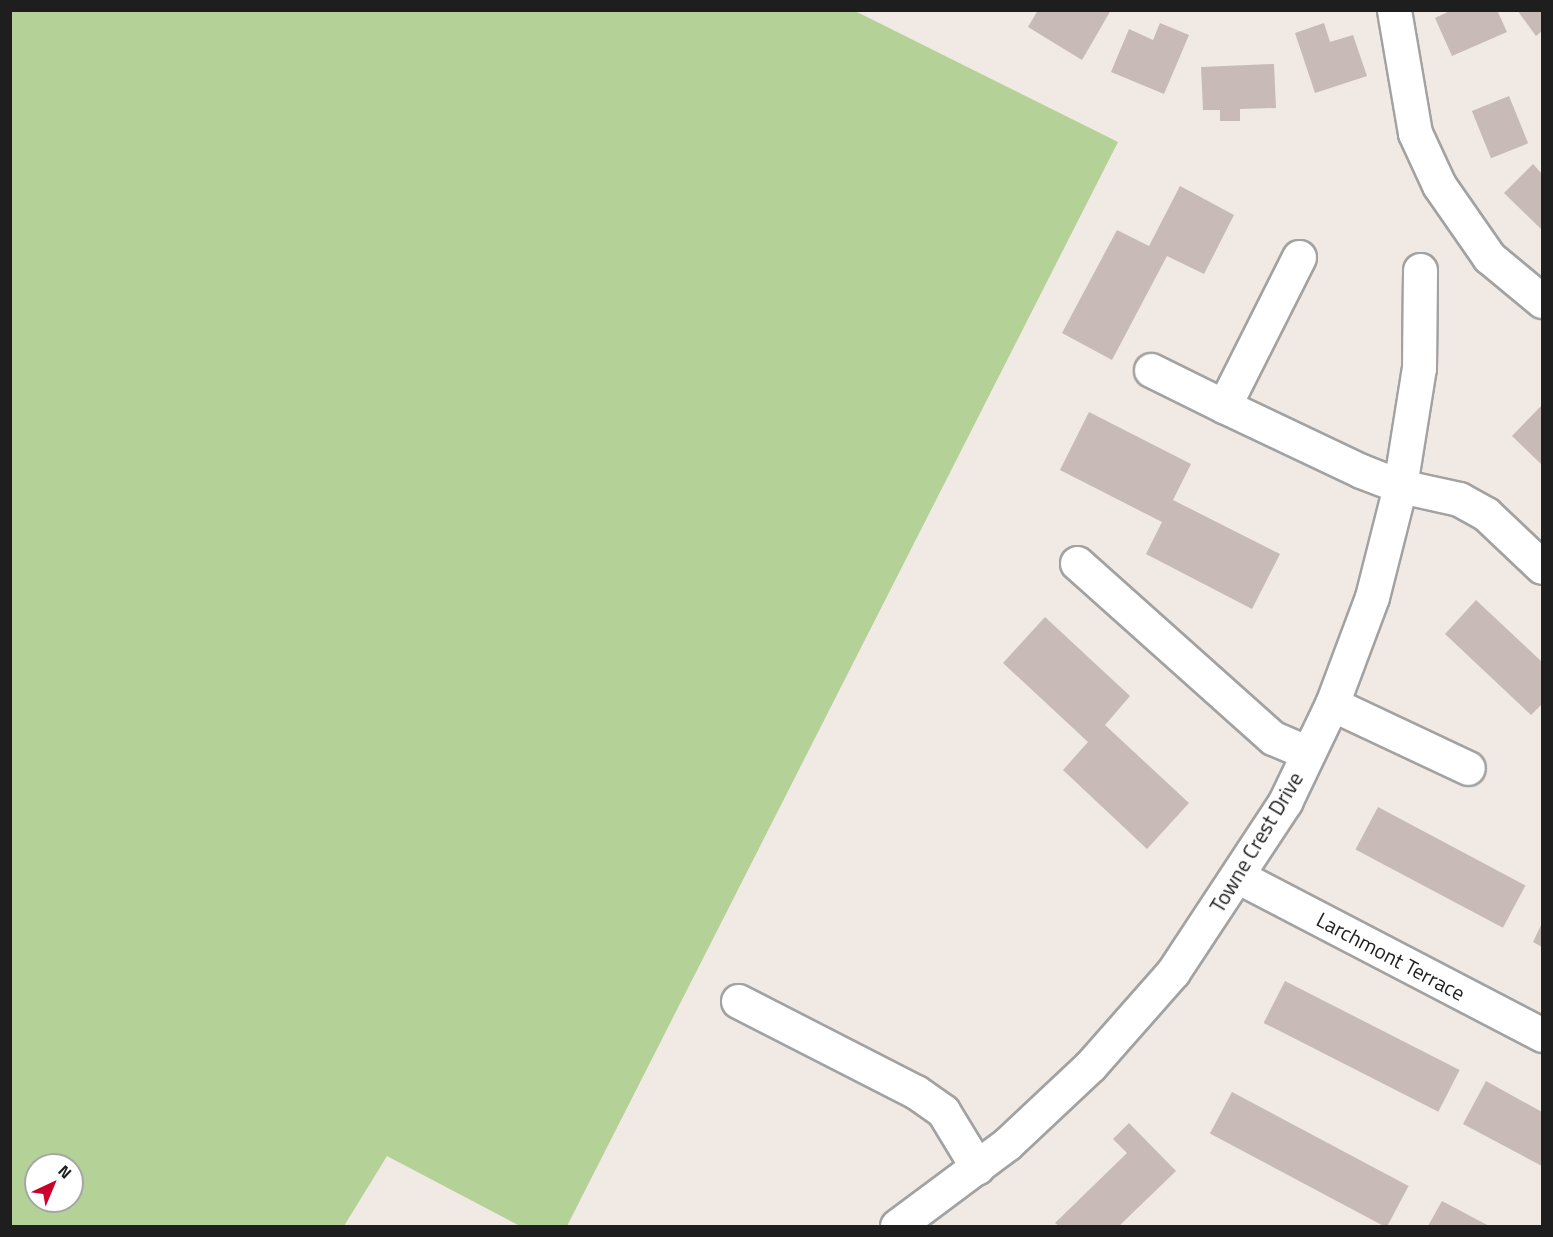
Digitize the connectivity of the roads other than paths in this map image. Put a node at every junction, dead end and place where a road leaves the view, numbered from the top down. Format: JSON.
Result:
{"nodes":[{"id":1,"x":1394,"y":10,"type":"edge"},
{"id":2,"x":1299,"y":257,"type":"dead end"},
{"id":3,"x":1420,"y":270,"type":"dead end"},
{"id":4,"x":1542,"y":301,"type":"edge"},
{"id":5,"x":1151,"y":370,"type":"dead end"},
{"id":6,"x":1224,"y":406,"type":"junction"},
{"id":7,"x":1400,"y":486,"type":"junction"},
{"id":8,"x":1077,"y":563,"type":"dead end"},
{"id":9,"x":1542,"y":567,"type":"edge"},
{"id":10,"x":1332,"y":704,"type":"junction"},
{"id":11,"x":1308,"y":753,"type":"junction"},
{"id":12,"x":1468,"y":768,"type":"dead end"},
{"id":13,"x":1239,"y":877,"type":"junction"},
{"id":14,"x":738,"y":1001,"type":"dead end"},
{"id":15,"x":1542,"y":1035,"type":"edge"},
{"id":16,"x":977,"y":1167,"type":"junction"},
{"id":17,"x":907,"y":1224,"type":"edge"}],
"edges":[{"from":1,"to":4,"type":"street"},
{"from":2,"to":6,"type":"street"},
{"from":3,"to":7,"type":"street","name":"Towne Crest Drive"},
{"from":5,"to":6,"type":"street"},
{"from":6,"to":7,"type":"street"},
{"from":7,"to":9,"type":"street"},
{"from":7,"to":10,"type":"street","name":"Towne Crest Drive"},
{"from":8,"to":11,"type":"street"},
{"from":10,"to":11,"type":"street","name":"Towne Crest Drive"},
{"from":10,"to":12,"type":"street"},
{"from":11,"to":13,"type":"street","name":"Towne Crest Drive"},
{"from":13,"to":15,"type":"street","name":"Larchmont Terrace"},
{"from":13,"to":16,"type":"street","name":"Towne Crest Drive"},
{"from":14,"to":16,"type":"street"},
{"from":16,"to":17,"type":"street","name":"Towne Crest Drive"}]}
